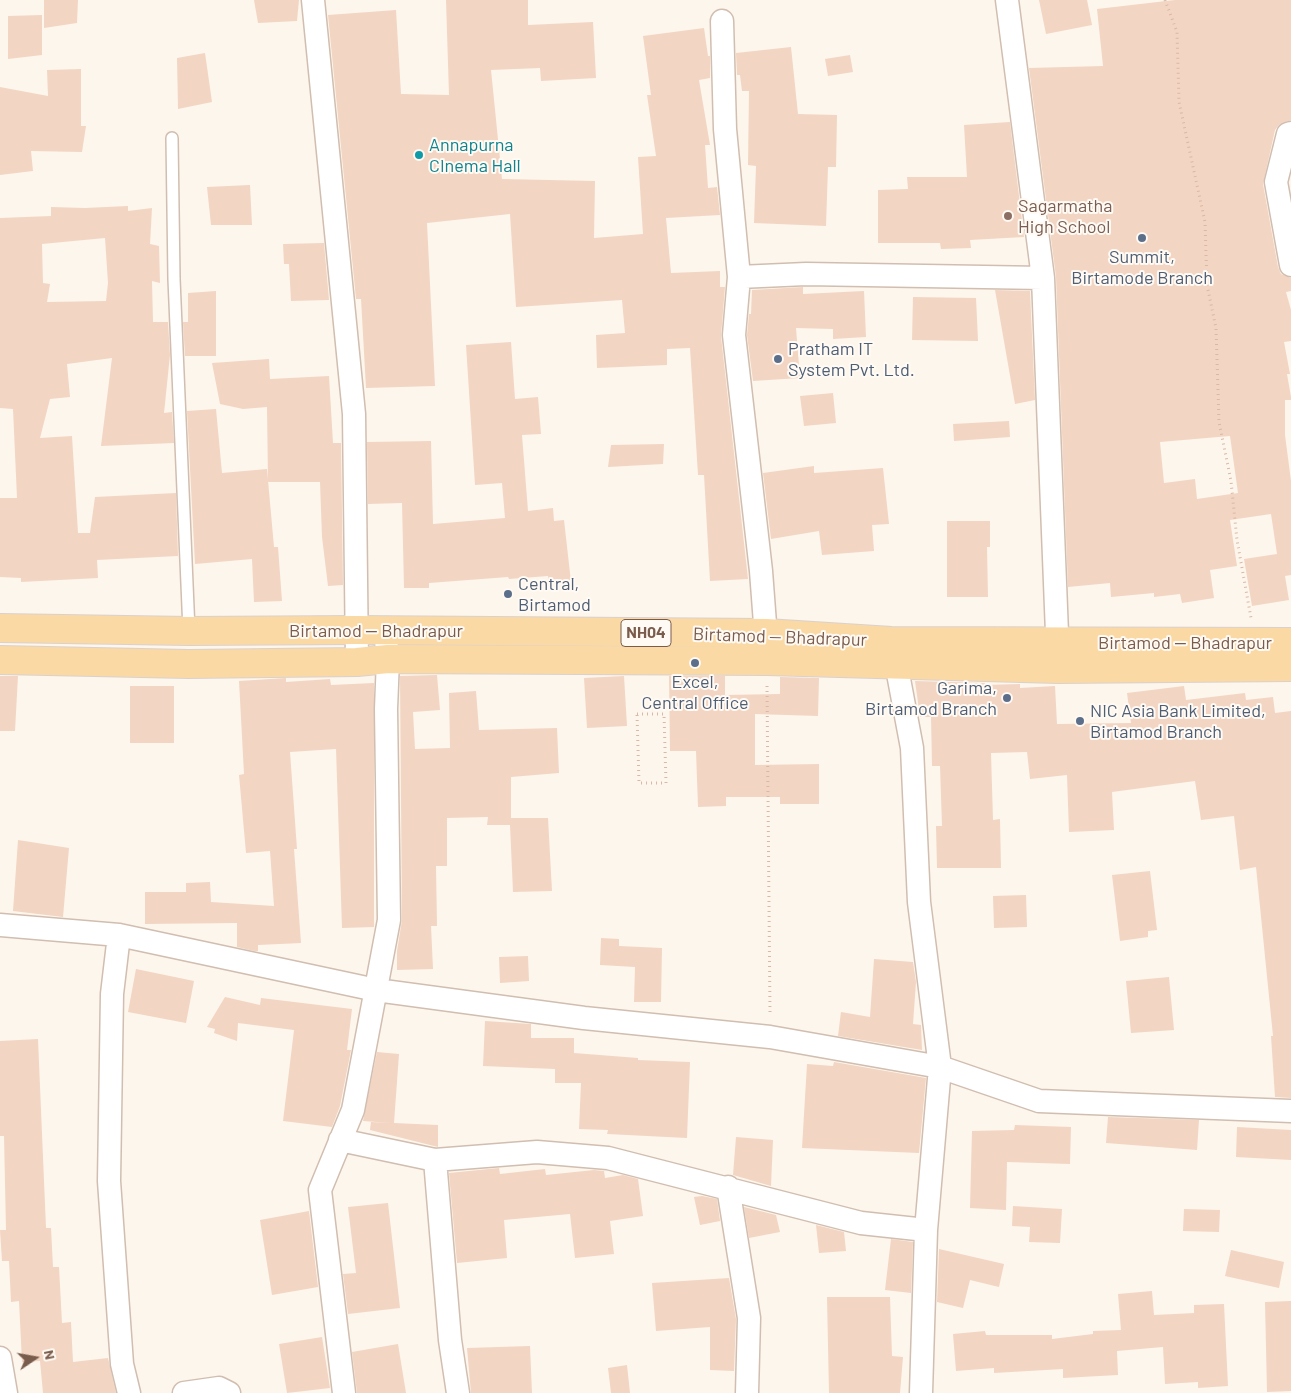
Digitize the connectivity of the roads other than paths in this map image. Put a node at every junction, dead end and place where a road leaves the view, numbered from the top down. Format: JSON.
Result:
{"nodes":[{"id":1,"x":313,"y":0,"type":"edge"},
{"id":2,"x":1007,"y":0,"type":"edge"},
{"id":3,"x":722,"y":21,"type":"dead end"},
{"id":4,"x":1291,"y":133,"type":"edge"},
{"id":5,"x":172,"y":138,"type":"dead end"},
{"id":6,"x":1291,"y":265,"type":"edge"},
{"id":7,"x":739,"y":277,"type":"junction"},
{"id":8,"x":1043,"y":278,"type":"junction"},
{"id":9,"x":0,"y":628,"type":"edge"},
{"id":10,"x":356,"y":630,"type":"junction"},
{"id":11,"x":385,"y":630,"type":"junction"},
{"id":12,"x":189,"y":631,"type":"junction"},
{"id":13,"x":766,"y":633,"type":"junction"},
{"id":14,"x":1291,"y":642,"type":"edge"},
{"id":15,"x":1058,"y":656,"type":"junction"},
{"id":16,"x":388,"y":659,"type":"junction"},
{"id":17,"x":0,"y":660,"type":"edge"},
{"id":18,"x":767,"y":661,"type":"junction"},
{"id":19,"x":356,"y":662,"type":"junction"},
{"id":20,"x":896,"y":663,"type":"junction"},
{"id":21,"x":1291,"y":667,"type":"edge"},
{"id":22,"x":0,"y":925,"type":"edge"},
{"id":23,"x":120,"y":935,"type":"junction"},
{"id":24,"x":376,"y":990,"type":"junction"},
{"id":25,"x":940,"y":1067,"type":"junction"},
{"id":26,"x":1291,"y":1111,"type":"edge"},
{"id":27,"x":340,"y":1140,"type":"junction"},
{"id":28,"x":435,"y":1160,"type":"junction"},
{"id":29,"x":728,"y":1187,"type":"junction"},
{"id":30,"x":926,"y":1230,"type":"junction"},
{"id":31,"x":0,"y":1358,"type":"edge"},
{"id":32,"x":6,"y":1393,"type":"edge"},
{"id":33,"x":129,"y":1393,"type":"edge"},
{"id":34,"x":184,"y":1393,"type":"edge"},
{"id":35,"x":229,"y":1393,"type":"edge"},
{"id":36,"x":344,"y":1393,"type":"edge"},
{"id":37,"x":458,"y":1393,"type":"edge"},
{"id":38,"x":748,"y":1393,"type":"edge"},
{"id":39,"x":921,"y":1393,"type":"edge"}],
"edges":[{"from":1,"to":10,"type":"street"},
{"from":2,"to":8,"type":"street"},
{"from":3,"to":7,"type":"street"},
{"from":4,"to":6,"type":"street"},
{"from":5,"to":12,"type":"lane"},
{"from":7,"to":8,"type":"street"},
{"from":7,"to":13,"type":"street"},
{"from":8,"to":15,"type":"street"},
{"from":9,"to":12,"type":"main road","name":"Birtamod — Bhadrapur","number":"NH04"},
{"from":10,"to":11,"type":"main road","name":"Birtamod — Bhadrapur","number":"NH04"},
{"from":10,"to":12,"type":"main road","name":"Birtamod — Bhadrapur","number":"NH04"},
{"from":10,"to":19,"type":"street"},
{"from":11,"to":13,"type":"main road","name":"Birtamod — Bhadrapur","number":"NH04"},
{"from":11,"to":16,"type":"street"},
{"from":13,"to":15,"type":"main road","name":"Birtamod — Bhadrapur","number":"NH04"},
{"from":13,"to":18,"type":"street"},
{"from":14,"to":15,"type":"main road","name":"Birtamod — Bhadrapur","number":"NH04"},
{"from":15,"to":20,"type":"main road","name":"Birtamod — Bhadrapur","number":"NH04"},
{"from":15,"to":21,"type":"main road","name":"Birtamod — Bhadrapur","number":"NH04"},
{"from":16,"to":18,"type":"main road","name":"Birtamod — Bhadrapur","number":"NH04"},
{"from":16,"to":19,"type":"main road","name":"Birtamod — Bhadrapur","number":"NH04"},
{"from":16,"to":24,"type":"street"},
{"from":17,"to":19,"type":"main road","name":"Birtamod — Bhadrapur","number":"NH04"},
{"from":18,"to":20,"type":"main road","name":"Birtamod — Bhadrapur","number":"NH04"},
{"from":20,"to":25,"type":"street"},
{"from":22,"to":23,"type":"street"},
{"from":23,"to":24,"type":"street"},
{"from":23,"to":33,"type":"street"},
{"from":24,"to":25,"type":"street"},
{"from":24,"to":27,"type":"street"},
{"from":25,"to":26,"type":"street"},
{"from":25,"to":30,"type":"street"},
{"from":27,"to":28,"type":"street"},
{"from":27,"to":36,"type":"street"},
{"from":28,"to":29,"type":"street"},
{"from":28,"to":37,"type":"street"},
{"from":29,"to":30,"type":"street"},
{"from":29,"to":38,"type":"street"},
{"from":30,"to":39,"type":"street"},
{"from":31,"to":32,"type":"street"},
{"from":34,"to":35,"type":"street"}]}
